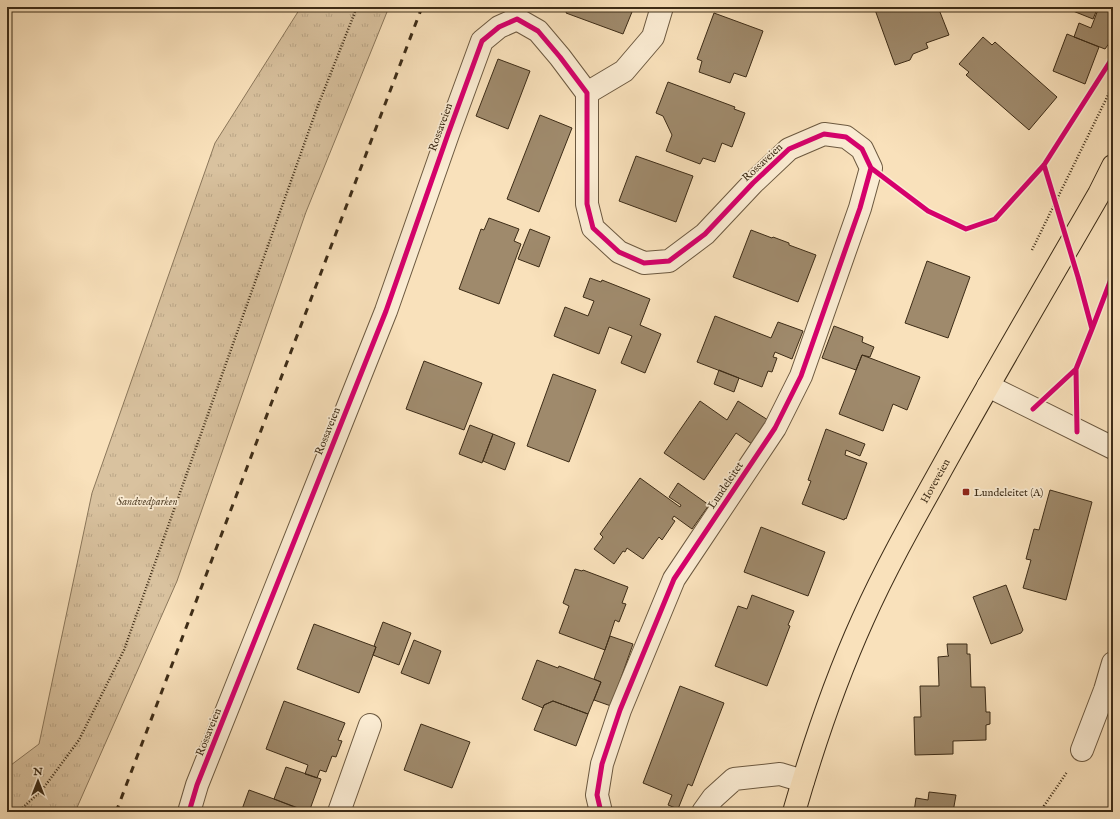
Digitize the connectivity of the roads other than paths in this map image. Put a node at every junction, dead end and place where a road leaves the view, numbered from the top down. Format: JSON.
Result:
{"nodes":[{"id":1,"x":662,"y":7,"type":"edge"},
{"id":2,"x":587,"y":93,"type":"junction"},
{"id":3,"x":1113,"y":166,"type":"edge"},
{"id":4,"x":871,"y":168,"type":"joint"},
{"id":5,"x":988,"y":386,"type":"junction"},
{"id":6,"x":1113,"y":448,"type":"edge"},
{"id":7,"x":1113,"y":663,"type":"edge"},
{"id":8,"x":370,"y":725,"type":"dead end"},
{"id":9,"x":1082,"y":750,"type":"road end"},
{"id":10,"x":803,"y":780,"type":"junction"},
{"id":11,"x":189,"y":812,"type":"edge"},
{"id":12,"x":339,"y":812,"type":"edge"},
{"id":13,"x":601,"y":812,"type":"edge"},
{"id":14,"x":703,"y":812,"type":"edge"},
{"id":15,"x":794,"y":812,"type":"edge"}],
"edges":[{"from":1,"to":2,"type":"street"},
{"from":2,"to":4,"type":"street","name":"Rossaveien"},
{"from":2,"to":11,"type":"street","name":"Rossaveien"},
{"from":3,"to":5,"type":"main road","name":"Hoveveien"},
{"from":4,"to":13,"type":"street","name":"Lundeleitet"},
{"from":5,"to":6,"type":"street"},
{"from":5,"to":10,"type":"main road","name":"Hoveveien"},
{"from":7,"to":9,"type":"street"},
{"from":8,"to":12,"type":"street"},
{"from":10,"to":14,"type":"street"},
{"from":10,"to":15,"type":"main road","name":"Hoveveien"}]}
